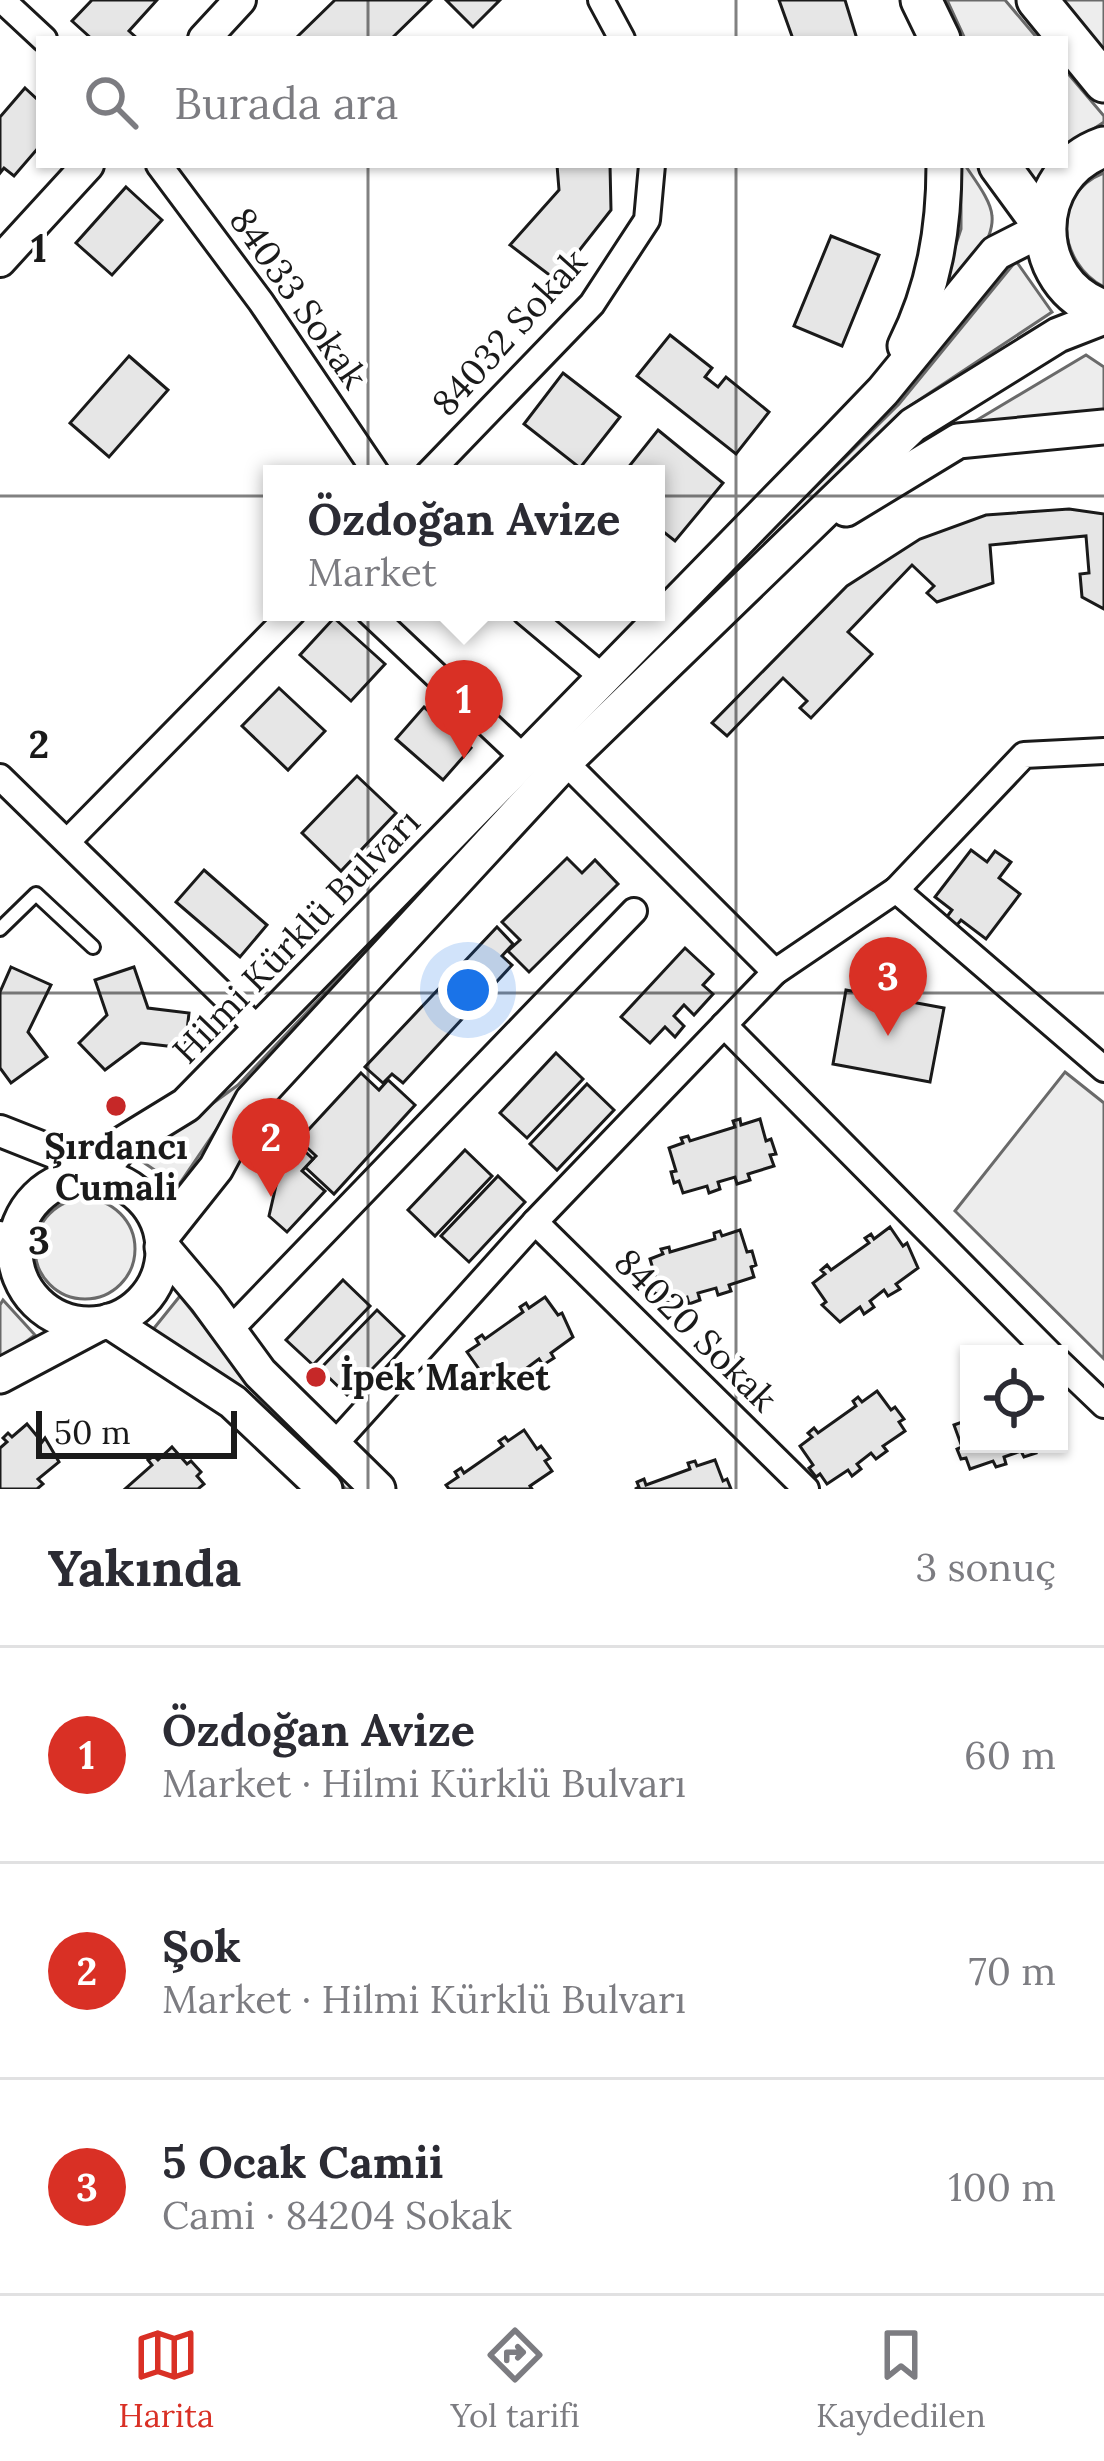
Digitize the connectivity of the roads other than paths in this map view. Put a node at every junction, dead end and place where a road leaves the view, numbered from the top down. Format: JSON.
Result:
{"nodes":[{"id":1,"x":2,"y":0,"type":"edge"},
{"id":2,"x":240,"y":0,"type":"edge"},
{"id":3,"x":601,"y":0,"type":"edge"},
{"id":4,"x":918,"y":0,"type":"edge"},
{"id":5,"x":1036,"y":0,"type":"edge"},
{"id":6,"x":41,"y":36,"type":"edge"},
{"id":7,"x":207,"y":36,"type":"edge"},
{"id":8,"x":620,"y":36,"type":"edge"},
{"id":9,"x":923,"y":36,"type":"edge"},
{"id":10,"x":938,"y":36,"type":"edge"},
{"id":11,"x":1066,"y":36,"type":"edge"},
{"id":12,"x":1068,"y":39,"type":"edge"},
{"id":13,"x":1104,"y":82,"type":"edge"},
{"id":14,"x":1104,"y":147,"type":"edge"},
{"id":15,"x":85,"y":168,"type":"edge"},
{"id":16,"x":161,"y":168,"type":"edge"},
{"id":17,"x":652,"y":168,"type":"edge"},
{"id":18,"x":944,"y":168,"type":"edge"},
{"id":19,"x":1001,"y":168,"type":"edge"},
{"id":20,"x":1045,"y":228,"type":"junction"},
{"id":21,"x":0,"y":261,"type":"edge"},
{"id":22,"x":1104,"y":314,"type":"edge"},
{"id":23,"x":883,"y":391,"type":"junction"},
{"id":24,"x":1104,"y":427,"type":"edge"},
{"id":25,"x":371,"y":465,"type":"edge"},
{"id":26,"x":437,"y":465,"type":"edge"},
{"id":27,"x":798,"y":538,"type":"junction"},
{"id":28,"x":665,"y":618,"type":"edge"},
{"id":29,"x":284,"y":621,"type":"edge"},
{"id":30,"x":378,"y":621,"type":"edge"},
{"id":31,"x":536,"y":621,"type":"edge"},
{"id":32,"x":663,"y":621,"type":"edge"},
{"id":33,"x":606,"y":680,"type":"junction"},
{"id":34,"x":1104,"y":751,"type":"edge"},
{"id":35,"x":525,"y":760,"type":"junction"},
{"id":36,"x":565,"y":762,"type":"junction"},
{"id":37,"x":0,"y":777,"type":"edge"},
{"id":38,"x":69,"y":841,"type":"junction"},
{"id":39,"x":896,"y":890,"type":"junction"},
{"id":40,"x":634,"y":911,"type":"dead end"},
{"id":41,"x":0,"y":929,"type":"edge"},
{"id":42,"x":93,"y":947,"type":"dead end"},
{"id":43,"x":775,"y":972,"type":"junction"},
{"id":44,"x":724,"y":1025,"type":"junction"},
{"id":45,"x":260,"y":1031,"type":"junction"},
{"id":46,"x":1104,"y":1069,"type":"edge"},
{"id":47,"x":0,"y":1130,"type":"edge"},
{"id":48,"x":91,"y":1177,"type":"junction"},
{"id":49,"x":535,"y":1222,"type":"junction"},
{"id":50,"x":162,"y":1242,"type":"junction"},
{"id":51,"x":8,"y":1257,"type":"edge"},
{"id":52,"x":104,"y":1322,"type":"junction"},
{"id":53,"x":230,"y":1330,"type":"junction"},
{"id":54,"x":1041,"y":1345,"type":"edge"},
{"id":55,"x":1068,"y":1371,"type":"edge"},
{"id":56,"x":0,"y":1376,"type":"edge"},
{"id":57,"x":1104,"y":1405,"type":"edge"},
{"id":58,"x":334,"y":1445,"type":"junction"},
{"id":59,"x":325,"y":1489,"type":"edge"},
{"id":60,"x":379,"y":1489,"type":"edge"},
{"id":61,"x":806,"y":1489,"type":"edge"}],
"edges":[{"from":1,"to":6,"type":"street"},
{"from":2,"to":7,"type":"street"},
{"from":3,"to":8,"type":"street"},
{"from":4,"to":9,"type":"main road"},
{"from":4,"to":10,"type":"main road"},
{"from":5,"to":11,"type":"main road"},
{"from":12,"to":13,"type":"main road"},
{"from":14,"to":20,"type":"main road"},
{"from":15,"to":21,"type":"street"},
{"from":16,"to":25,"type":"street","name":"84033 Sokak"},
{"from":17,"to":26,"type":"street","name":"84032 Sokak"},
{"from":18,"to":23,"type":"main road"},
{"from":19,"to":20,"type":"main road"},
{"from":20,"to":22,"type":"main road"},
{"from":20,"to":23,"type":"main road","name":"Hilmi Kürklü Bulvarı"},
{"from":22,"to":27,"type":"main road"},
{"from":23,"to":28,"type":"main road","name":"Hilmi Kürklü Bulvarı"},
{"from":24,"to":27,"type":"main road"},
{"from":27,"to":36,"type":"main road"},
{"from":29,"to":38,"type":"street"},
{"from":30,"to":35,"type":"street"},
{"from":31,"to":33,"type":"street"},
{"from":32,"to":33,"type":"main road","name":"Hilmi Kürklü Bulvarı"},
{"from":33,"to":35,"type":"main road","name":"Hilmi Kürklü Bulvarı"},
{"from":34,"to":39,"type":"street"},
{"from":35,"to":45,"type":"main road","name":"Hilmi Kürklü Bulvarı"},
{"from":36,"to":43,"type":"street"},
{"from":36,"to":50,"type":"main road"},
{"from":37,"to":38,"type":"street"},
{"from":38,"to":45,"type":"street"},
{"from":39,"to":43,"type":"street"},
{"from":39,"to":46,"type":"street"},
{"from":40,"to":53,"type":"street"},
{"from":41,"to":42,"type":"lane"},
{"from":43,"to":44,"type":"street"},
{"from":44,"to":49,"type":"street"},
{"from":44,"to":54,"type":"street"},
{"from":45,"to":48,"type":"main road","name":"Hilmi Kürklü Bulvarı"},
{"from":47,"to":48,"type":"street"},
{"from":48,"to":50,"type":"main road"},
{"from":48,"to":51,"type":"main road"},
{"from":49,"to":58,"type":"street"},
{"from":49,"to":61,"type":"street","name":"84020 Sokak"},
{"from":50,"to":52,"type":"main road"},
{"from":50,"to":53,"type":"main road"},
{"from":51,"to":52,"type":"main road"},
{"from":52,"to":56,"type":"main road"},
{"from":52,"to":59,"type":"main road"},
{"from":53,"to":58,"type":"main road"},
{"from":55,"to":57,"type":"street"},
{"from":58,"to":60,"type":"main road"}]}
